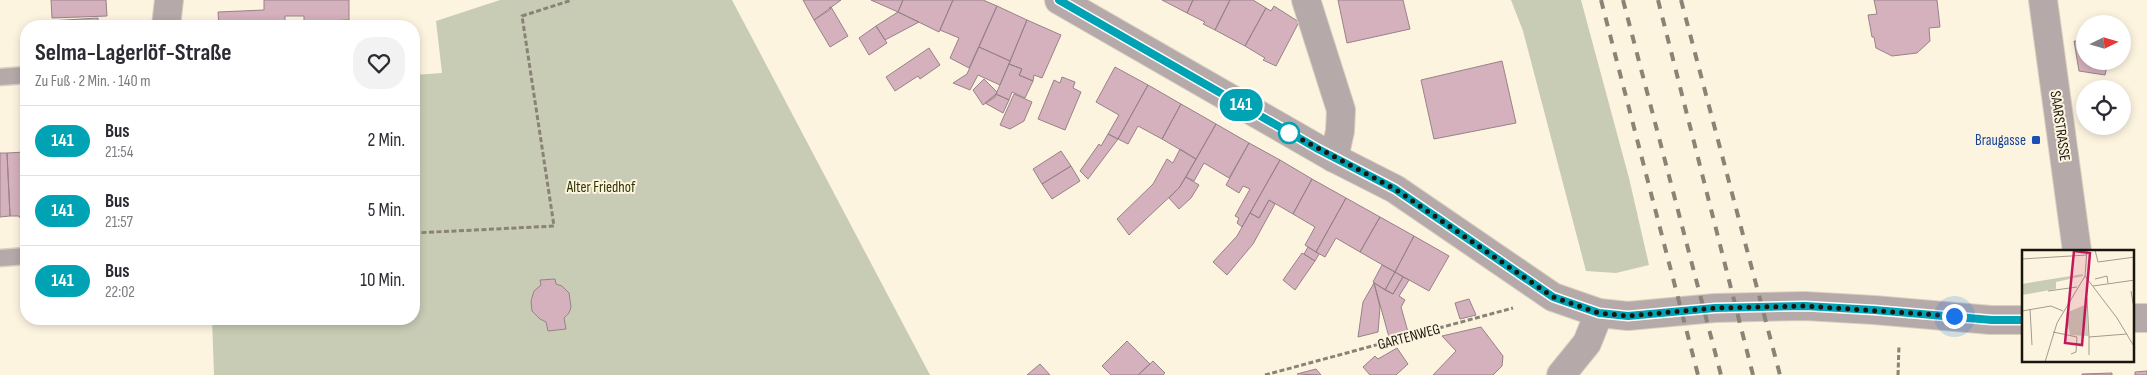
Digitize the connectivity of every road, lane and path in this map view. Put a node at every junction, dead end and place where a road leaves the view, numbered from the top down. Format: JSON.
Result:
{"nodes":[{"id":1,"x":169,"y":0,"type":"edge"},
{"id":2,"x":572,"y":0,"type":"edge"},
{"id":3,"x":1059,"y":0,"type":"edge"},
{"id":4,"x":1306,"y":0,"type":"edge"},
{"id":5,"x":2043,"y":0,"type":"edge"},
{"id":6,"x":167,"y":20,"type":"edge"},
{"id":7,"x":20,"y":75,"type":"edge"},
{"id":8,"x":0,"y":76,"type":"edge"},
{"id":9,"x":1334,"y":158,"type":"junction"},
{"id":10,"x":420,"y":233,"type":"edge"},
{"id":11,"x":2077,"y":250,"type":"edge"},
{"id":12,"x":20,"y":256,"type":"edge"},
{"id":13,"x":0,"y":258,"type":"edge"},
{"id":14,"x":1553,"y":297,"type":"junction"},
{"id":15,"x":1599,"y":313,"type":"junction"},
{"id":16,"x":2134,"y":318,"type":"edge"},
{"id":17,"x":2147,"y":318,"type":"edge"},
{"id":18,"x":2022,"y":320,"type":"edge"},
{"id":19,"x":1265,"y":375,"type":"edge"},
{"id":20,"x":1560,"y":375,"type":"edge"}],
"edges":[{"from":1,"to":6,"type":"street"},
{"from":2,"to":10,"type":"path"},
{"from":3,"to":9,"type":"street"},
{"from":4,"to":9,"type":"street"},
{"from":5,"to":11,"type":"street","name":"SAARSTRASSE"},
{"from":7,"to":8,"type":"lane"},
{"from":9,"to":14,"type":"street"},
{"from":12,"to":13,"type":"lane"},
{"from":14,"to":15,"type":"street"},
{"from":14,"to":19,"type":"path","name":"GARTENWEG"},
{"from":15,"to":18,"type":"street"},
{"from":15,"to":20,"type":"street"},
{"from":16,"to":17,"type":"street"}]}
